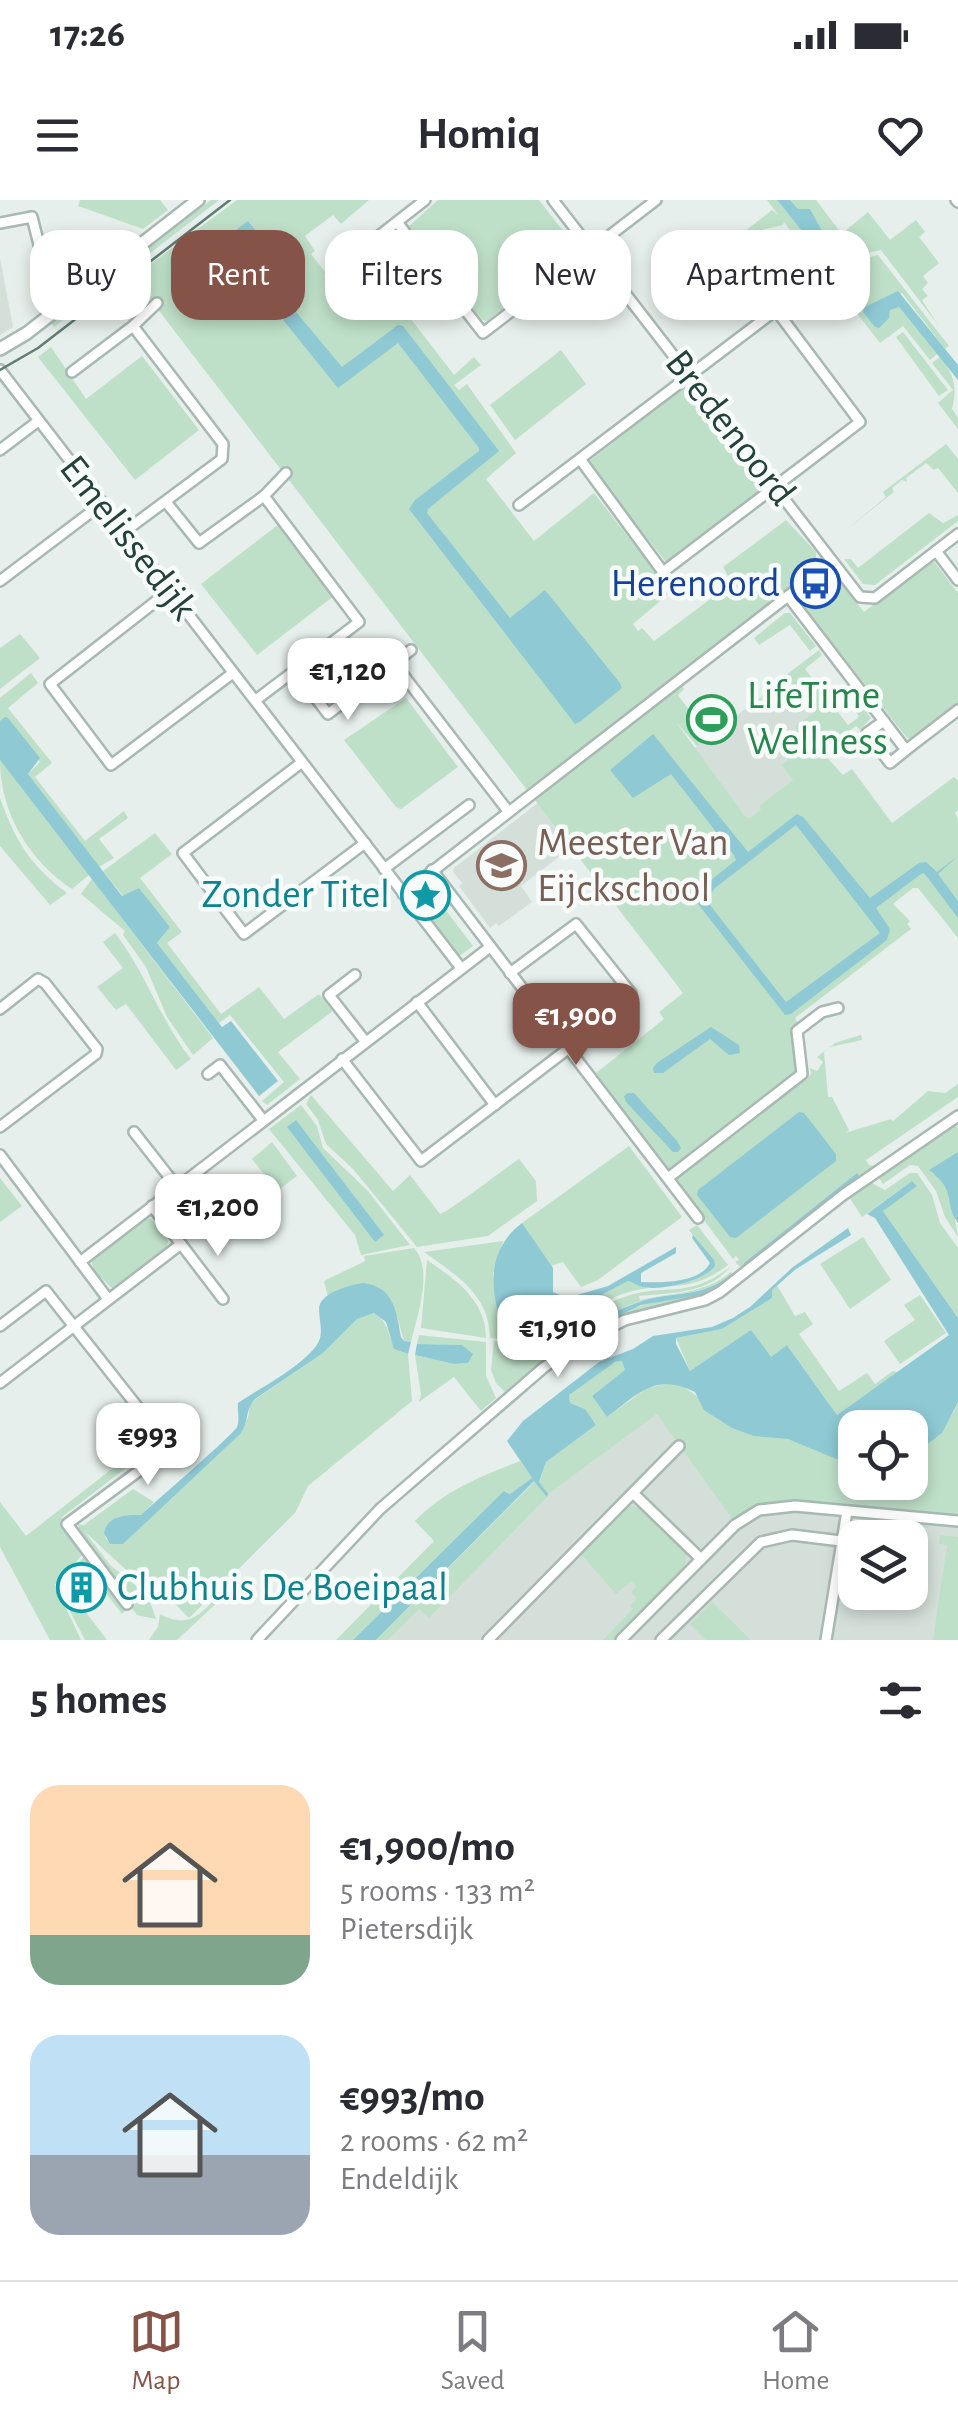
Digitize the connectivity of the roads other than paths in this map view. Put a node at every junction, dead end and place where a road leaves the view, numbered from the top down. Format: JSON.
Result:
{"nodes":[{"id":1,"x":198,"y":200,"type":"edge"},
{"id":2,"x":426,"y":200,"type":"edge"},
{"id":3,"x":553,"y":200,"type":"edge"},
{"id":4,"x":656,"y":200,"type":"edge"},
{"id":5,"x":397,"y":222,"type":"junction"},
{"id":6,"x":0,"y":223,"type":"edge"},
{"id":7,"x":35,"y":230,"type":"edge"},
{"id":8,"x":387,"y":230,"type":"edge"},
{"id":9,"x":576,"y":230,"type":"edge"},
{"id":10,"x":619,"y":230,"type":"edge"},
{"id":11,"x":151,"y":237,"type":"edge"},
{"id":12,"x":631,"y":302,"type":"edge"},
{"id":13,"x":157,"y":303,"type":"dead end"},
{"id":14,"x":42,"y":320,"type":"edge"},
{"id":15,"x":502,"y":320,"type":"edge"},
{"id":16,"x":133,"y":326,"type":"junction"},
{"id":17,"x":0,"y":349,"type":"edge"},
{"id":18,"x":0,"y":370,"type":"edge"},
{"id":19,"x":72,"y":372,"type":"dead end"},
{"id":20,"x":689,"y":376,"type":"junction"},
{"id":21,"x":37,"y":422,"type":"junction"},
{"id":22,"x":0,"y":450,"type":"edge"},
{"id":23,"x":580,"y":459,"type":"junction"},
{"id":24,"x":286,"y":473,"type":"dead end"},
{"id":25,"x":776,"y":486,"type":"junction"},
{"id":26,"x":264,"y":496,"type":"junction"},
{"id":27,"x":166,"y":502,"type":"junction"},
{"id":28,"x":103,"y":503,"type":"junction"},
{"id":29,"x":518,"y":505,"type":"dead end"},
{"id":30,"x":124,"y":532,"type":"junction"},
{"id":31,"x":958,"y":534,"type":"edge"},
{"id":32,"x":936,"y":551,"type":"junction"},
{"id":33,"x":832,"y":562,"type":"junction"},
{"id":34,"x":958,"y":580,"type":"edge"},
{"id":35,"x":0,"y":581,"type":"edge"},
{"id":36,"x":169,"y":591,"type":"junction"},
{"id":37,"x":788,"y":596,"type":"junction"},
{"id":38,"x":411,"y":650,"type":"dead end"},
{"id":39,"x":394,"y":663,"type":"junction"},
{"id":40,"x":295,"y":671,"type":"junction"},
{"id":41,"x":233,"y":673,"type":"junction"},
{"id":42,"x":256,"y":700,"type":"junction"},
{"id":43,"x":958,"y":710,"type":"edge"},
{"id":44,"x":884,"y":721,"type":"junction"},
{"id":45,"x":906,"y":750,"type":"junction"},
{"id":46,"x":301,"y":762,"type":"junction"},
{"id":47,"x":469,"y":805,"type":"dead end"},
{"id":48,"x":508,"y":811,"type":"junction"},
{"id":49,"x":365,"y":843,"type":"junction"},
{"id":50,"x":384,"y":869,"type":"junction"},
{"id":51,"x":432,"y":870,"type":"junction"},
{"id":52,"x":403,"y":894,"type":"junction"},
{"id":53,"x":490,"y":947,"type":"junction"},
{"id":54,"x":462,"y":968,"type":"junction"},
{"id":55,"x":510,"y":973,"type":"junction"},
{"id":56,"x":354,"y":975,"type":"dead end"},
{"id":57,"x":417,"y":1002,"type":"junction"},
{"id":58,"x":838,"y":1008,"type":"dead end"},
{"id":59,"x":0,"y":1009,"type":"edge"},
{"id":60,"x":365,"y":1042,"type":"junction"},
{"id":61,"x":568,"y":1049,"type":"junction"},
{"id":62,"x":342,"y":1059,"type":"junction"},
{"id":63,"x":208,"y":1074,"type":"dead end"},
{"id":64,"x":496,"y":1105,"type":"junction"},
{"id":65,"x":958,"y":1116,"type":"edge"},
{"id":66,"x":263,"y":1120,"type":"junction"},
{"id":67,"x":0,"y":1128,"type":"edge"},
{"id":68,"x":134,"y":1132,"type":"dead end"},
{"id":69,"x":0,"y":1156,"type":"edge"},
{"id":70,"x":668,"y":1178,"type":"junction"},
{"id":71,"x":177,"y":1187,"type":"junction"},
{"id":72,"x":152,"y":1206,"type":"junction"},
{"id":73,"x":698,"y":1218,"type":"dead end"},
{"id":74,"x":181,"y":1244,"type":"junction"},
{"id":75,"x":80,"y":1262,"type":"junction"},
{"id":76,"x":223,"y":1298,"type":"dead end"},
{"id":77,"x":108,"y":1299,"type":"junction"},
{"id":78,"x":0,"y":1326,"type":"edge"},
{"id":79,"x":74,"y":1326,"type":"junction"},
{"id":80,"x":0,"y":1383,"type":"edge"},
{"id":81,"x":678,"y":1446,"type":"dead end"},
{"id":82,"x":634,"y":1494,"type":"junction"},
{"id":83,"x":847,"y":1511,"type":"junction"},
{"id":84,"x":845,"y":1520,"type":"edge"},
{"id":85,"x":958,"y":1521,"type":"edge"},
{"id":86,"x":838,"y":1541,"type":"edge"},
{"id":87,"x":701,"y":1558,"type":"junction"},
{"id":88,"x":838,"y":1561,"type":"edge"},
{"id":89,"x":127,"y":1604,"type":"dead end"},
{"id":90,"x":257,"y":1640,"type":"edge"},
{"id":91,"x":488,"y":1640,"type":"edge"},
{"id":92,"x":622,"y":1640,"type":"edge"},
{"id":93,"x":661,"y":1640,"type":"edge"},
{"id":94,"x":826,"y":1640,"type":"edge"}],
"edges":[{"from":1,"to":11,"type":"street"},
{"from":2,"to":5,"type":"street"},
{"from":3,"to":9,"type":"street","name":"Bredenoord"},
{"from":4,"to":10,"type":"street"},
{"from":5,"to":8,"type":"street"},
{"from":5,"to":15,"type":"street"},
{"from":6,"to":7,"type":"street"},
{"from":12,"to":20,"type":"street","name":"Bredenoord"},
{"from":13,"to":16,"type":"street"},
{"from":14,"to":17,"type":"street"},
{"from":16,"to":19,"type":"street"},
{"from":16,"to":27,"type":"street"},
{"from":18,"to":21,"type":"street","name":"Emelissedijk"},
{"from":20,"to":23,"type":"street"},
{"from":20,"to":25,"type":"street","name":"Bredenoord"},
{"from":20,"to":25,"type":"street"},
{"from":21,"to":22,"type":"street"},
{"from":21,"to":28,"type":"street","name":"Emelissedijk"},
{"from":23,"to":25,"type":"street"},
{"from":23,"to":29,"type":"street"},
{"from":24,"to":26,"type":"street"},
{"from":25,"to":33,"type":"street","name":"Bredenoord"},
{"from":26,"to":27,"type":"street"},
{"from":26,"to":40,"type":"street"},
{"from":27,"to":30,"type":"street"},
{"from":28,"to":30,"type":"street","name":"Emelissedijk"},
{"from":28,"to":35,"type":"street"},
{"from":30,"to":36,"type":"street","name":"Emelissedijk"},
{"from":31,"to":32,"type":"street","name":"Bredenoord"},
{"from":32,"to":33,"type":"street","name":"Bredenoord"},
{"from":32,"to":34,"type":"street"},
{"from":33,"to":37,"type":"street"},
{"from":36,"to":41,"type":"street","name":"Emelissedijk"},
{"from":36,"to":41,"type":"street"},
{"from":37,"to":44,"type":"street"},
{"from":37,"to":48,"type":"street"},
{"from":38,"to":39,"type":"street"},
{"from":39,"to":40,"type":"street"},
{"from":39,"to":48,"type":"street"},
{"from":40,"to":42,"type":"street"},
{"from":41,"to":42,"type":"street","name":"Emelissedijk"},
{"from":42,"to":46,"type":"street","name":"Emelissedijk"},
{"from":43,"to":45,"type":"street"},
{"from":44,"to":45,"type":"street"},
{"from":44,"to":45,"type":"street"},
{"from":46,"to":49,"type":"street","name":"Emelissedijk"},
{"from":46,"to":49,"type":"street"},
{"from":47,"to":50,"type":"street"},
{"from":48,"to":51,"type":"street"},
{"from":49,"to":50,"type":"street","name":"Emelissedijk"},
{"from":50,"to":52,"type":"street","name":"Emelissedijk"},
{"from":51,"to":52,"type":"street"},
{"from":51,"to":53,"type":"street"},
{"from":52,"to":54,"type":"street","name":"Emelissedijk"},
{"from":53,"to":54,"type":"street"},
{"from":53,"to":55,"type":"street"},
{"from":54,"to":57,"type":"street"},
{"from":55,"to":61,"type":"street"},
{"from":55,"to":61,"type":"street"},
{"from":56,"to":60,"type":"street"},
{"from":57,"to":60,"type":"street"},
{"from":57,"to":64,"type":"street"},
{"from":58,"to":70,"type":"street"},
{"from":59,"to":67,"type":"street"},
{"from":60,"to":62,"type":"street"},
{"from":61,"to":64,"type":"street"},
{"from":61,"to":70,"type":"street"},
{"from":62,"to":64,"type":"street"},
{"from":62,"to":66,"type":"street"},
{"from":63,"to":66,"type":"street"},
{"from":65,"to":90,"type":"street"},
{"from":66,"to":71,"type":"street"},
{"from":68,"to":71,"type":"street"},
{"from":69,"to":75,"type":"street"},
{"from":70,"to":73,"type":"street"},
{"from":71,"to":72,"type":"street"},
{"from":72,"to":74,"type":"street"},
{"from":72,"to":75,"type":"street"},
{"from":74,"to":76,"type":"street"},
{"from":74,"to":77,"type":"street"},
{"from":75,"to":77,"type":"street"},
{"from":77,"to":79,"type":"street"},
{"from":78,"to":79,"type":"street"},
{"from":79,"to":80,"type":"street"},
{"from":79,"to":89,"type":"street"},
{"from":81,"to":82,"type":"street"},
{"from":82,"to":87,"type":"street"},
{"from":82,"to":91,"type":"street"},
{"from":83,"to":84,"type":"street"},
{"from":83,"to":85,"type":"street"},
{"from":83,"to":87,"type":"street"},
{"from":86,"to":93,"type":"street"},
{"from":87,"to":92,"type":"street"},
{"from":88,"to":94,"type":"street"}]}
